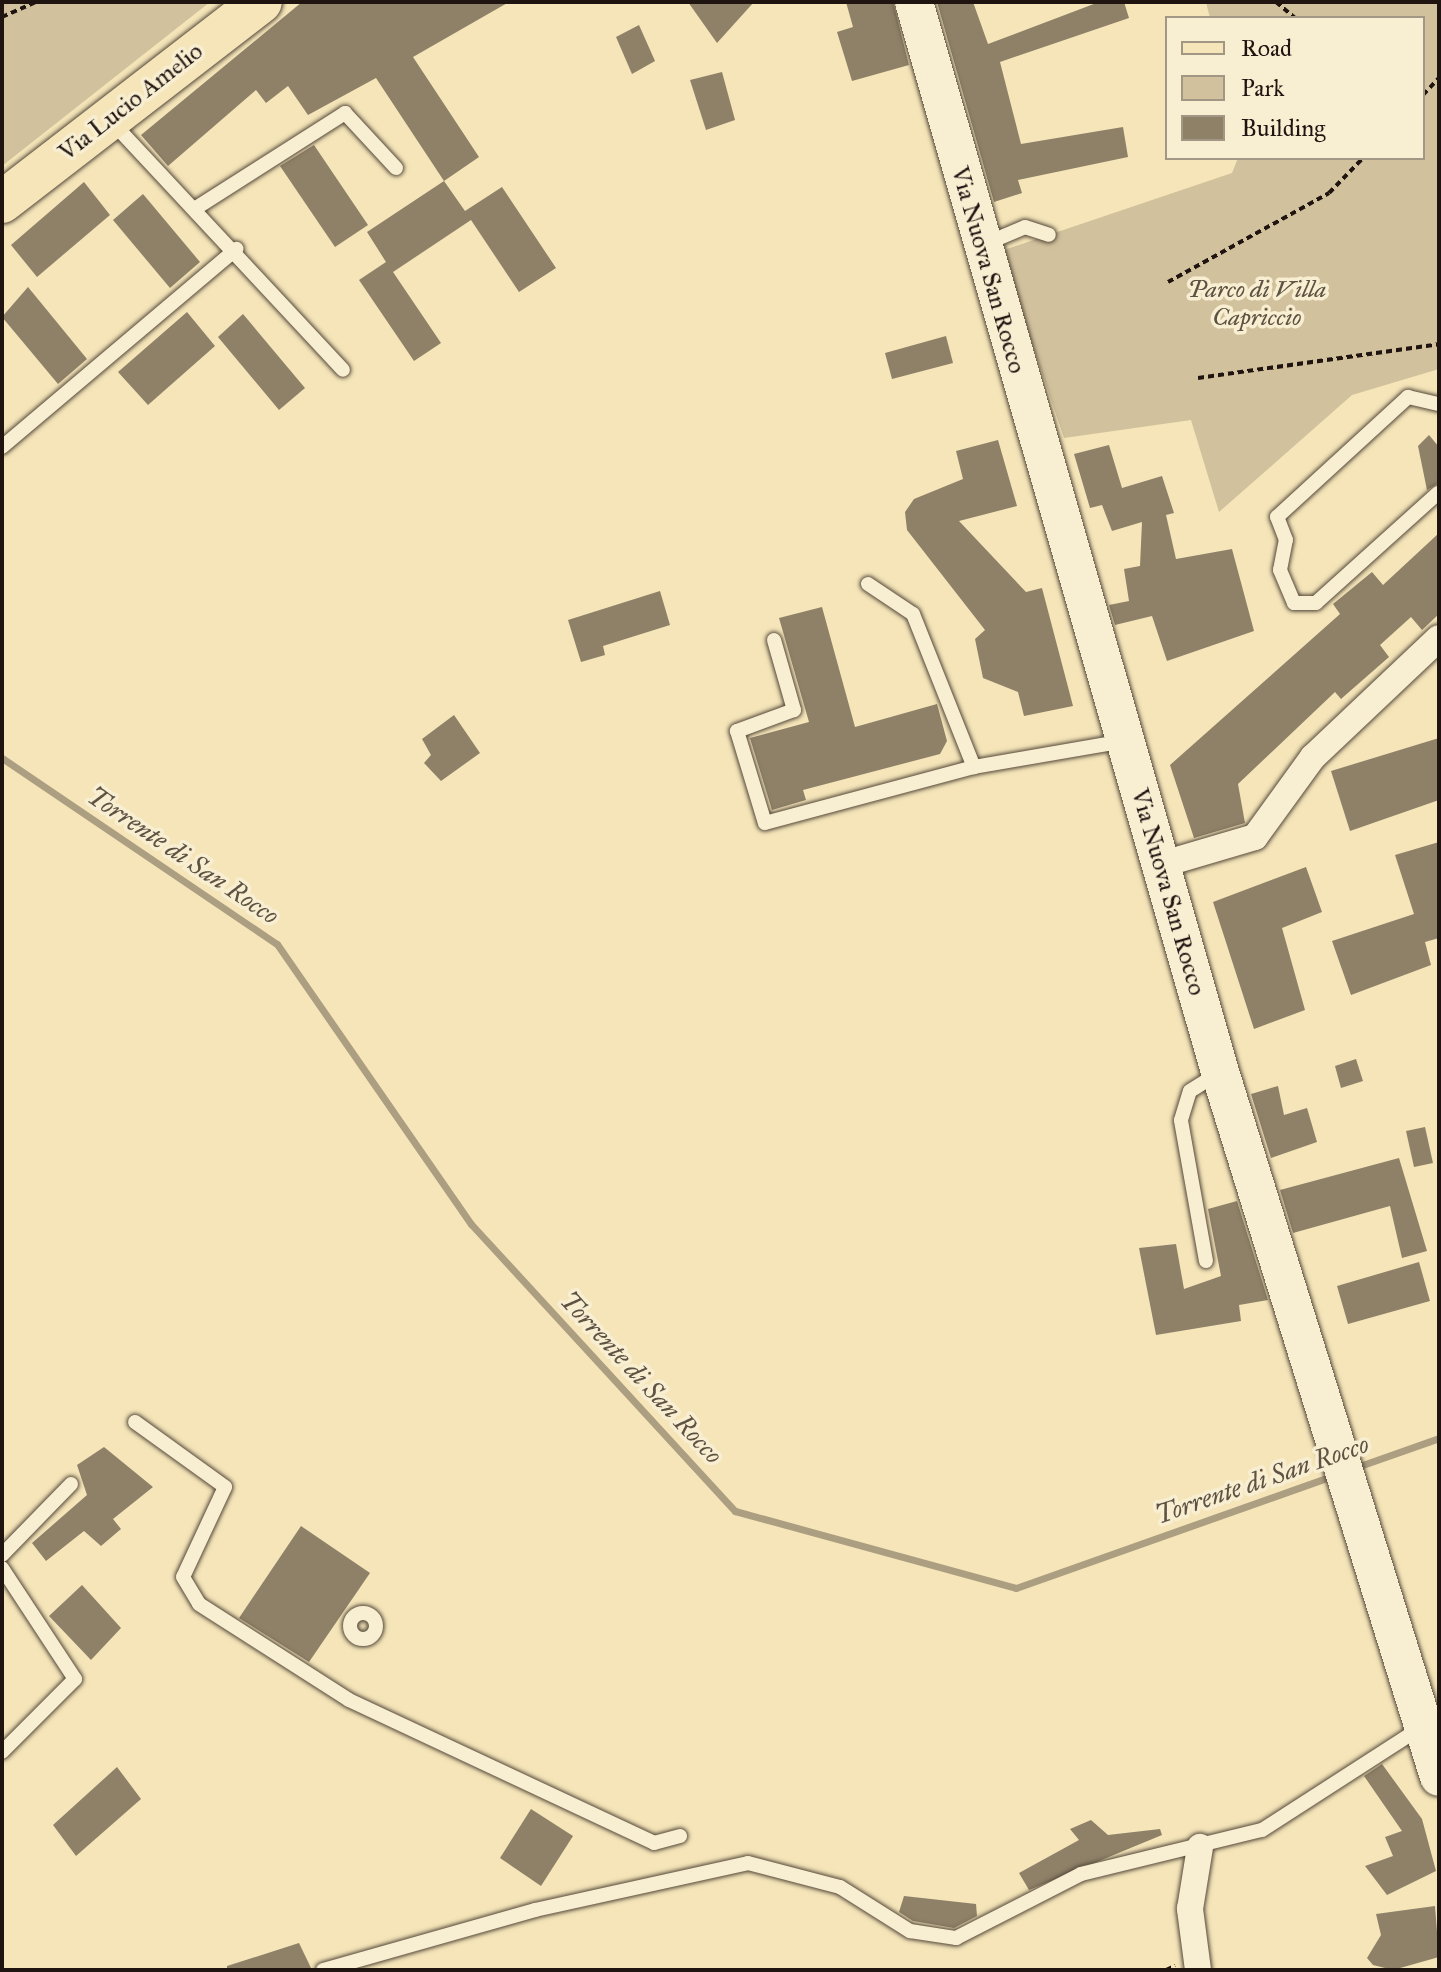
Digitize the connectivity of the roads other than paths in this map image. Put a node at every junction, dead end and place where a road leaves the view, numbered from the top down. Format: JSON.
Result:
{"nodes":[{"id":1,"x":261,"y":2,"type":"edge"},
{"id":2,"x":914,"y":2,"type":"edge"},
{"id":3,"x":109,"y":119,"type":"junction"},
{"id":4,"x":396,"y":168,"type":"dead end"},
{"id":5,"x":2,"y":202,"type":"edge"},
{"id":6,"x":196,"y":208,"type":"junction"},
{"id":7,"x":1049,"y":235,"type":"dead end"},
{"id":8,"x":981,"y":245,"type":"junction"},
{"id":9,"x":236,"y":249,"type":"junction"},
{"id":10,"x":343,"y":370,"type":"dead end"},
{"id":11,"x":1439,"y":404,"type":"edge"},
{"id":12,"x":2,"y":447,"type":"edge"},
{"id":13,"x":1438,"y":493,"type":"edge"},
{"id":14,"x":868,"y":584,"type":"dead end"},
{"id":15,"x":1439,"y":638,"type":"edge"},
{"id":16,"x":774,"y":640,"type":"dead end"},
{"id":17,"x":1125,"y":741,"type":"junction"},
{"id":18,"x":974,"y":767,"type":"junction"},
{"id":19,"x":1160,"y":865,"type":"junction"},
{"id":20,"x":1220,"y":1072,"type":"junction"},
{"id":21,"x":1206,"y":1261,"type":"dead end"},
{"id":22,"x":135,"y":1422,"type":"dead end"},
{"id":23,"x":71,"y":1484,"type":"dead end"},
{"id":24,"x":2,"y":1555,"type":"edge"},
{"id":25,"x":2,"y":1568,"type":"edge"},
{"id":26,"x":1424,"y":1725,"type":"junction"},
{"id":27,"x":2,"y":1752,"type":"edge"},
{"id":28,"x":1439,"y":1777,"type":"edge"},
{"id":29,"x":680,"y":1836,"type":"dead end"},
{"id":30,"x":1200,"y":1847,"type":"junction"},
{"id":31,"x":323,"y":1970,"type":"edge"},
{"id":32,"x":1198,"y":1970,"type":"edge"}],
"edges":[{"from":1,"to":3,"type":"main road","name":"Via Lucio Amelio"},
{"from":2,"to":8,"type":"main road","name":"Via Nuova San Rocco"},
{"from":3,"to":5,"type":"main road","name":"Via Lucio Amelio"},
{"from":3,"to":6,"type":"lane"},
{"from":4,"to":6,"type":"lane"},
{"from":6,"to":9,"type":"lane"},
{"from":7,"to":8,"type":"lane"},
{"from":8,"to":17,"type":"main road","name":"Via Nuova San Rocco"},
{"from":9,"to":10,"type":"lane"},
{"from":9,"to":12,"type":"lane"},
{"from":11,"to":13,"type":"lane"},
{"from":14,"to":18,"type":"lane"},
{"from":15,"to":19,"type":"street"},
{"from":16,"to":18,"type":"lane"},
{"from":17,"to":18,"type":"lane"},
{"from":17,"to":19,"type":"main road","name":"Via Nuova San Rocco"},
{"from":19,"to":20,"type":"main road","name":"Via Nuova San Rocco"},
{"from":20,"to":21,"type":"lane"},
{"from":20,"to":26,"type":"main road","name":"Via Nuova San Rocco"},
{"from":22,"to":29,"type":"lane"},
{"from":23,"to":24,"type":"lane"},
{"from":25,"to":27,"type":"lane"},
{"from":26,"to":28,"type":"main road","name":"Via Nuova San Rocco"},
{"from":26,"to":30,"type":"lane"},
{"from":30,"to":31,"type":"lane"},
{"from":30,"to":32,"type":"street"}]}
